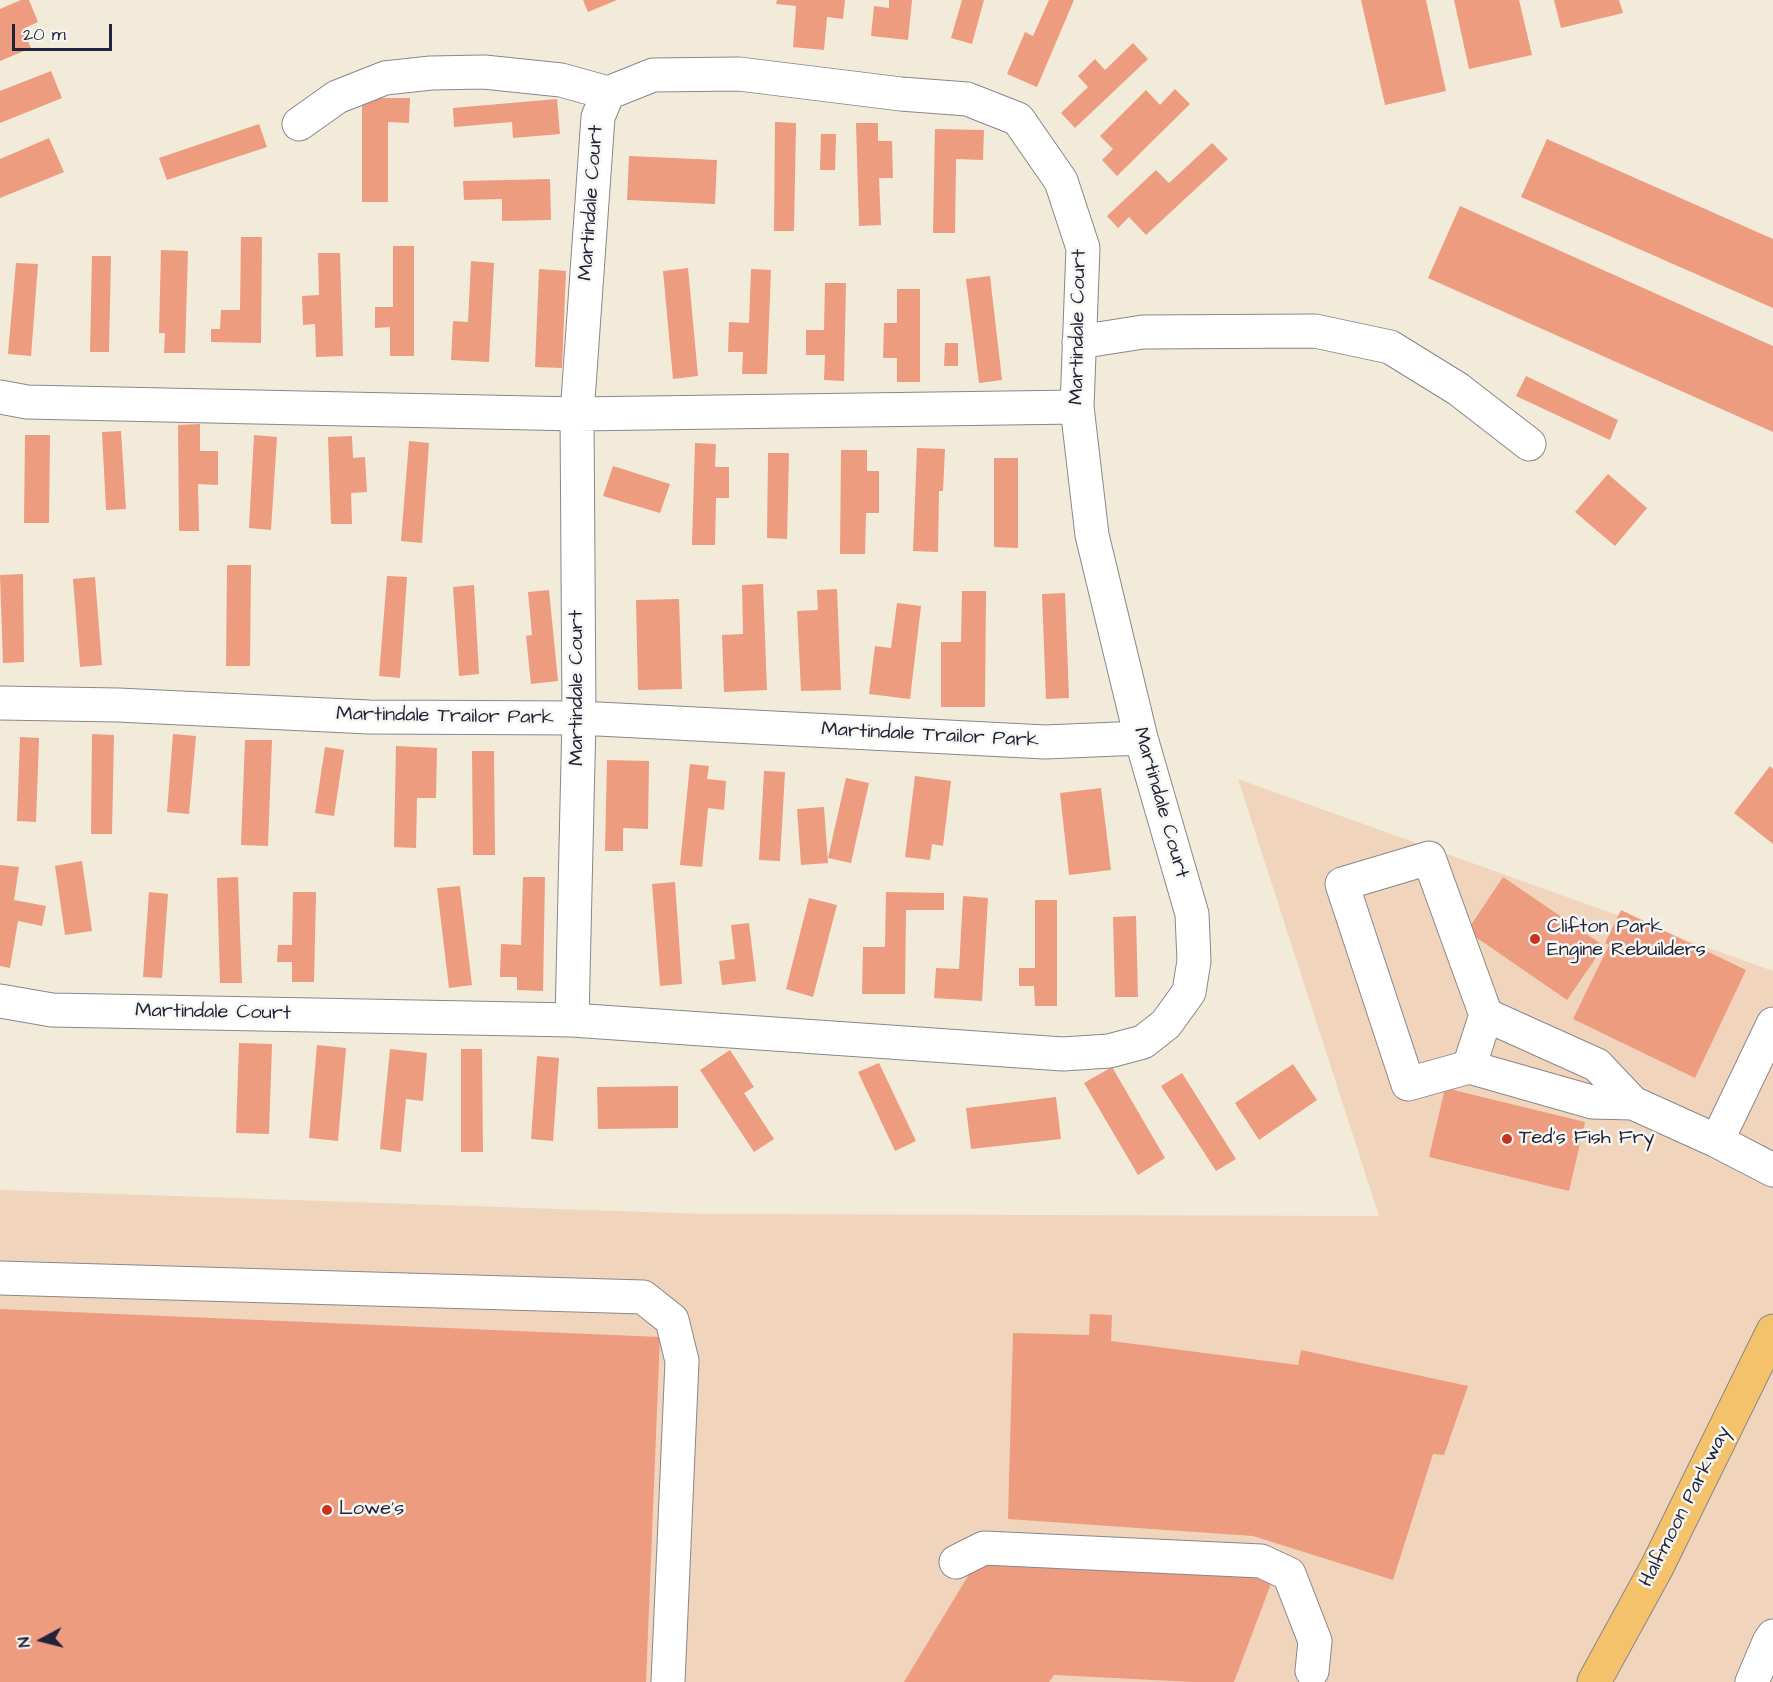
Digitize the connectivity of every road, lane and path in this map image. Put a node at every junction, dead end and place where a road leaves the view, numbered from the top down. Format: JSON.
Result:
{"nodes":[{"id":1,"x":608,"y":93,"type":"junction"},
{"id":2,"x":299,"y":123,"type":"dead end"},
{"id":3,"x":1079,"y":342,"type":"junction"},
{"id":4,"x":0,"y":397,"type":"edge"},
{"id":5,"x":1077,"y":407,"type":"junction"},
{"id":6,"x":577,"y":414,"type":"junction"},
{"id":7,"x":1529,"y":444,"type":"dead end"},
{"id":8,"x":0,"y":703,"type":"edge"},
{"id":9,"x":579,"y":718,"type":"junction"},
{"id":10,"x":1141,"y":738,"type":"junction"},
{"id":11,"x":0,"y":1001,"type":"edge"},
{"id":12,"x":1486,"y":1016,"type":"junction"},
{"id":13,"x":572,"y":1020,"type":"junction"},
{"id":14,"x":1773,"y":1024,"type":"edge"},
{"id":15,"x":1469,"y":1067,"type":"junction"},
{"id":16,"x":1633,"y":1103,"type":"junction"},
{"id":17,"x":1717,"y":1141,"type":"junction"},
{"id":18,"x":1773,"y":1170,"type":"edge"},
{"id":19,"x":0,"y":1278,"type":"edge"},
{"id":20,"x":1773,"y":1331,"type":"edge"},
{"id":21,"x":956,"y":1562,"type":"dead end"},
{"id":22,"x":1773,"y":1636,"type":"edge"},
{"id":23,"x":1773,"y":1661,"type":"edge"},
{"id":24,"x":1312,"y":1671,"type":"dead end"},
{"id":25,"x":668,"y":1682,"type":"edge"},
{"id":26,"x":1594,"y":1682,"type":"edge"},
{"id":27,"x":1752,"y":1682,"type":"edge"},
{"id":28,"x":1758,"y":1682,"type":"edge"}],
"edges":[{"from":1,"to":2,"type":"street"},
{"from":1,"to":3,"type":"street","name":"Martindale Court"},
{"from":1,"to":6,"type":"street","name":"Martindale Court"},
{"from":3,"to":5,"type":"street","name":"Martindale Court"},
{"from":3,"to":7,"type":"street"},
{"from":4,"to":6,"type":"street"},
{"from":5,"to":6,"type":"street"},
{"from":5,"to":10,"type":"street","name":"Martindale Court"},
{"from":6,"to":9,"type":"street","name":"Martindale Court"},
{"from":8,"to":9,"type":"street","name":"Martindale Trailor Park"},
{"from":9,"to":10,"type":"street","name":"Martindale Trailor Park"},
{"from":9,"to":13,"type":"street","name":"Martindale Court"},
{"from":10,"to":13,"type":"street","name":"Martindale Court"},
{"from":11,"to":13,"type":"street","name":"Martindale Court"},
{"from":12,"to":15,"type":"street"},
{"from":12,"to":15,"type":"street"},
{"from":12,"to":16,"type":"street"},
{"from":14,"to":17,"type":"street"},
{"from":15,"to":16,"type":"street"},
{"from":16,"to":17,"type":"street"},
{"from":17,"to":18,"type":"street"},
{"from":19,"to":25,"type":"street"},
{"from":20,"to":26,"type":"main road","name":"Halfmoon Parkway"},
{"from":21,"to":24,"type":"street"},
{"from":22,"to":27,"type":"street"},
{"from":23,"to":28,"type":"street"}]}
